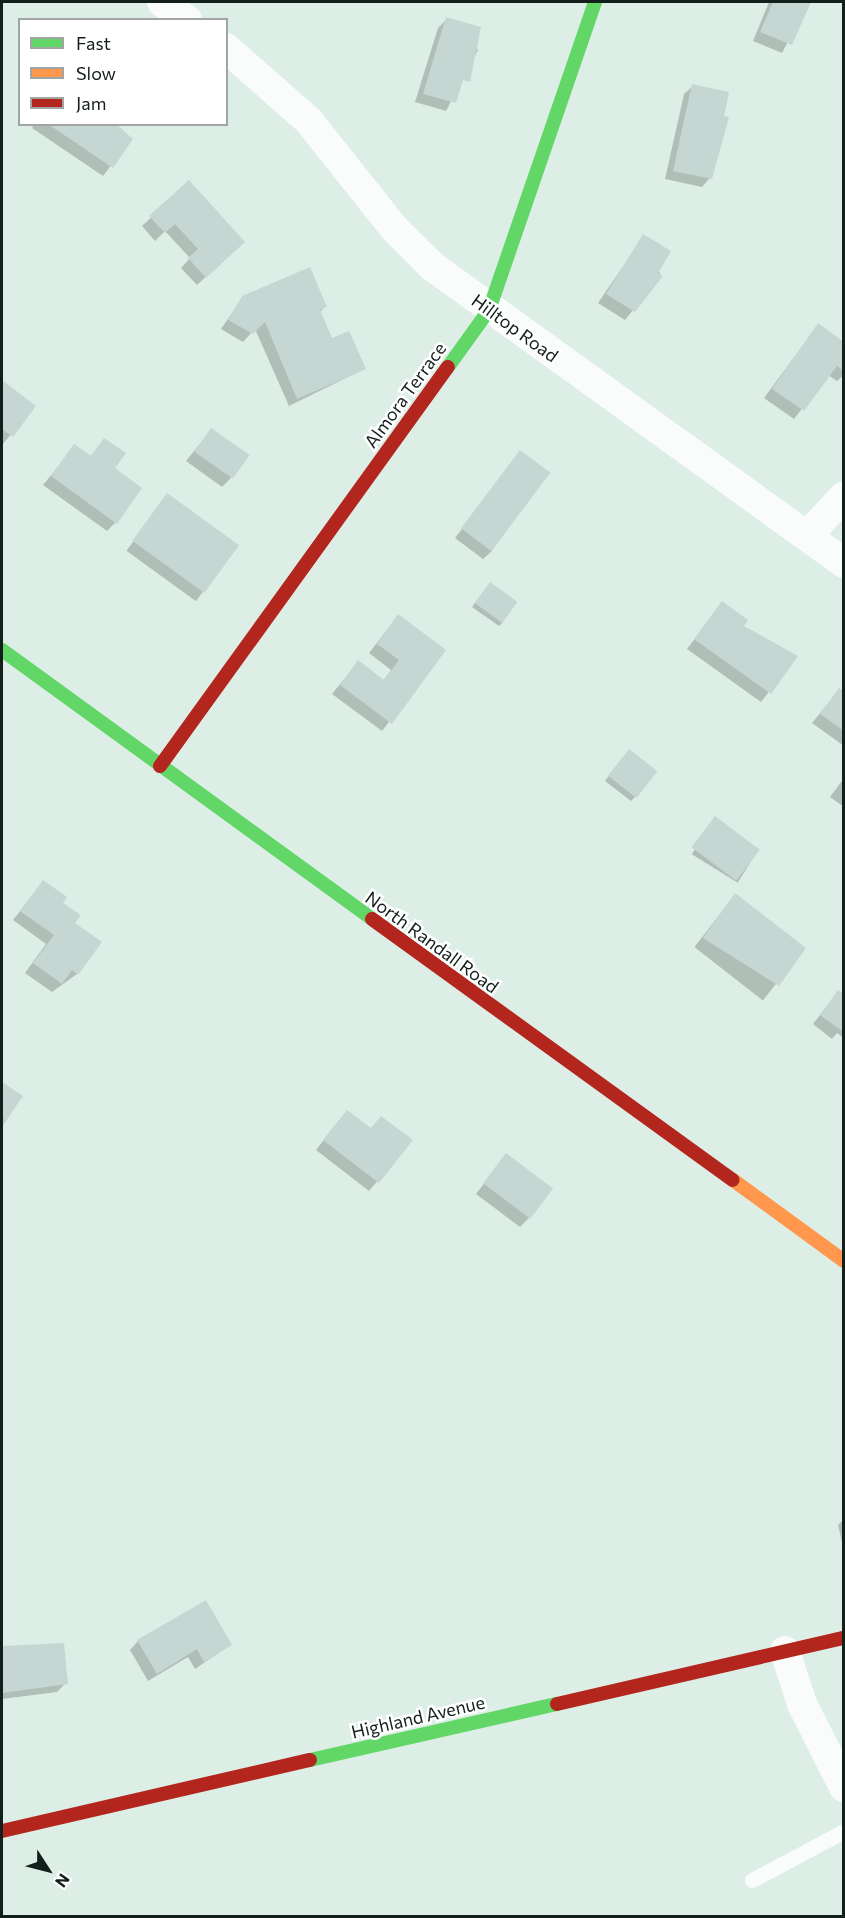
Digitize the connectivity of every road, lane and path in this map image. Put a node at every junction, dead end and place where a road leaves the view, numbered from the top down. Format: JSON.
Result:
{"nodes":[{"id":1,"x":162,"y":2,"type":"edge"},
{"id":2,"x":595,"y":2,"type":"edge"},
{"id":3,"x":184,"y":18,"type":"edge"},
{"id":4,"x":228,"y":50,"type":"edge"},
{"id":5,"x":489,"y":310,"type":"junction"},
{"id":6,"x":843,"y":496,"type":"edge"},
{"id":7,"x":807,"y":536,"type":"junction"},
{"id":8,"x":843,"y":563,"type":"edge"},
{"id":9,"x":2,"y":650,"type":"edge"},
{"id":10,"x":160,"y":766,"type":"junction"},
{"id":11,"x":843,"y":1262,"type":"edge"},
{"id":12,"x":843,"y":1638,"type":"edge"},
{"id":13,"x":785,"y":1651,"type":"junction"},
{"id":14,"x":843,"y":1787,"type":"edge"},
{"id":15,"x":2,"y":1831,"type":"edge"},
{"id":16,"x":843,"y":1831,"type":"edge"},
{"id":17,"x":752,"y":1880,"type":"dead end"}],
"edges":[{"from":1,"to":3,"type":"street"},
{"from":2,"to":5,"type":"main road","name":"Almora Terrace"},
{"from":4,"to":5,"type":"street","name":"Hilltop Road"},
{"from":5,"to":7,"type":"street","name":"Hilltop Road"},
{"from":5,"to":10,"type":"main road","name":"Almora Terrace"},
{"from":6,"to":7,"type":"street"},
{"from":7,"to":8,"type":"street","name":"Hilltop Road"},
{"from":9,"to":10,"type":"main road","name":"North Randall Road"},
{"from":10,"to":11,"type":"main road","name":"North Randall Road"},
{"from":12,"to":13,"type":"main road","name":"Highland Avenue"},
{"from":13,"to":14,"type":"street"},
{"from":13,"to":15,"type":"main road","name":"Highland Avenue"},
{"from":16,"to":17,"type":"lane"}]}
